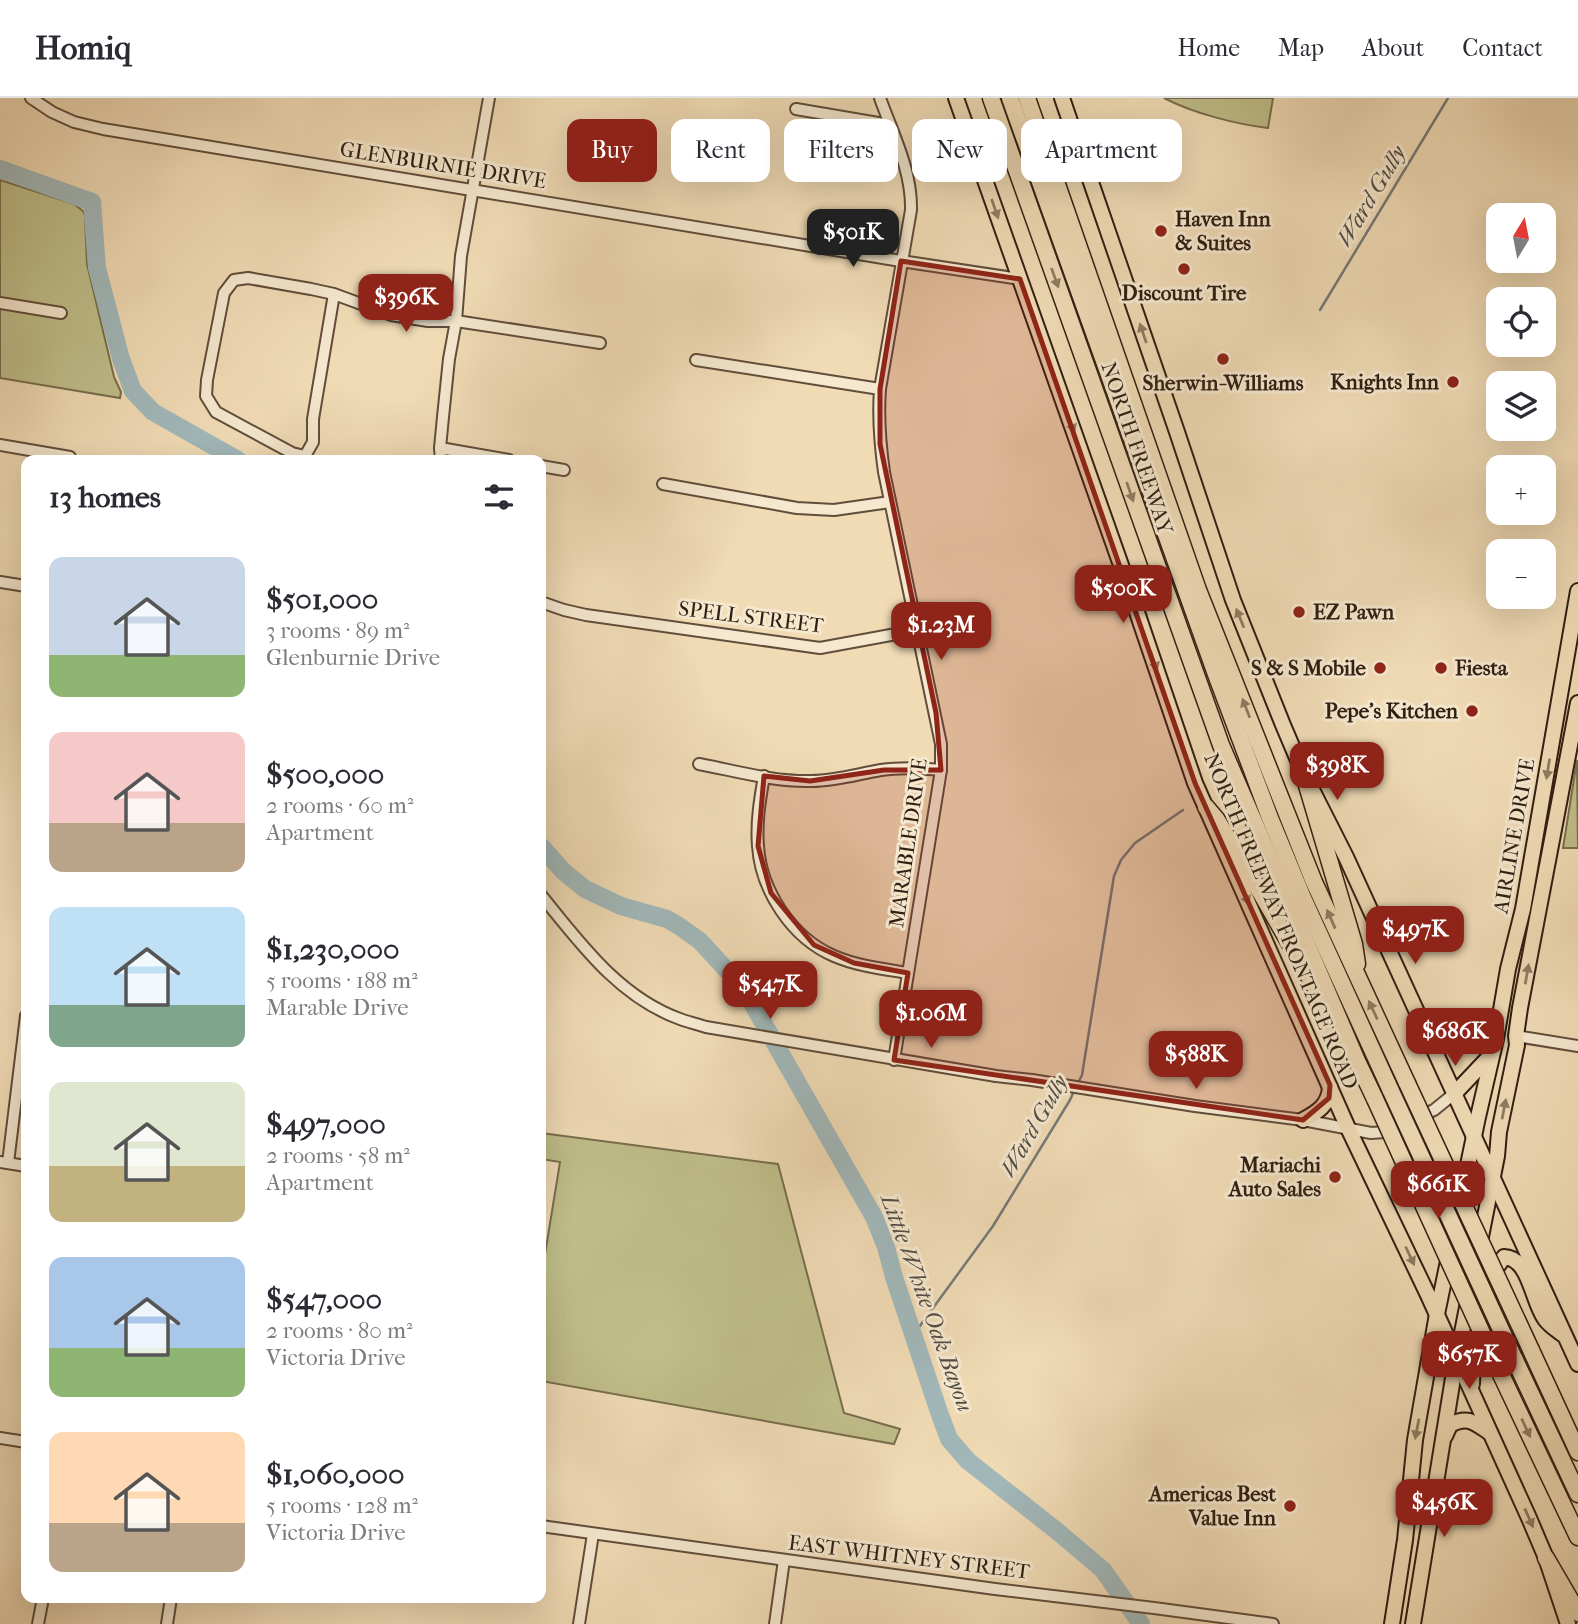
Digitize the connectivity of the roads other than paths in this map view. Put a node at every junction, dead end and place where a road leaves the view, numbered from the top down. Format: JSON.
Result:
{"nodes":[{"id":1,"x":32,"y":98,"type":"edge"},
{"id":2,"x":489,"y":98,"type":"edge"},
{"id":3,"x":880,"y":98,"type":"edge"},
{"id":4,"x":956,"y":98,"type":"edge"},
{"id":5,"x":991,"y":98,"type":"edge"},
{"id":6,"x":1010,"y":98,"type":"edge"},
{"id":7,"x":1027,"y":98,"type":"edge"},
{"id":8,"x":1062,"y":98,"type":"edge"},
{"id":9,"x":796,"y":109,"type":"dead end"},
{"id":10,"x":855,"y":119,"type":"edge"},
{"id":11,"x":888,"y":119,"type":"edge"},
{"id":12,"x":898,"y":147,"type":"edge"},
{"id":13,"x":474,"y":190,"type":"junction"},
{"id":14,"x":901,"y":261,"type":"junction"},
{"id":15,"x":1020,"y":279,"type":"junction"},
{"id":16,"x":334,"y":294,"type":"junction"},
{"id":17,"x":0,"y":303,"type":"edge"},
{"id":18,"x":61,"y":313,"type":"dead end"},
{"id":19,"x":456,"y":321,"type":"junction"},
{"id":20,"x":600,"y":344,"type":"dead end"},
{"id":21,"x":696,"y":360,"type":"dead end"},
{"id":22,"x":880,"y":389,"type":"junction"},
{"id":23,"x":0,"y":445,"type":"edge"},
{"id":24,"x":440,"y":454,"type":"edge"},
{"id":25,"x":58,"y":455,"type":"edge"},
{"id":26,"x":301,"y":455,"type":"edge"},
{"id":27,"x":306,"y":455,"type":"edge"},
{"id":28,"x":546,"y":467,"type":"edge"},
{"id":29,"x":564,"y":470,"type":"dead end"},
{"id":30,"x":663,"y":484,"type":"dead end"},
{"id":31,"x":890,"y":502,"type":"junction"},
{"id":32,"x":0,"y":582,"type":"edge"},
{"id":33,"x":21,"y":585,"type":"edge"},
{"id":34,"x":1577,"y":601,"type":"edge"},
{"id":35,"x":546,"y":604,"type":"edge"},
{"id":36,"x":918,"y":630,"type":"junction"},
{"id":37,"x":1578,"y":703,"type":"edge"},
{"id":38,"x":1552,"y":744,"type":"junction"},
{"id":39,"x":1570,"y":747,"type":"junction"},
{"id":40,"x":699,"y":764,"type":"dead end"},
{"id":41,"x":940,"y":770,"type":"junction"},
{"id":42,"x":1303,"y":772,"type":"junction"},
{"id":43,"x":764,"y":776,"type":"junction"},
{"id":44,"x":1206,"y":807,"type":"junction"},
{"id":45,"x":1527,"y":890,"type":"junction"},
{"id":46,"x":1542,"y":892,"type":"junction"},
{"id":47,"x":546,"y":901,"type":"edge"},
{"id":48,"x":908,"y":973,"type":"junction"},
{"id":49,"x":1359,"y":981,"type":"junction"},
{"id":50,"x":1504,"y":992,"type":"junction"},
{"id":51,"x":1516,"y":1036,"type":"junction"},
{"id":52,"x":1578,"y":1046,"type":"edge"},
{"id":53,"x":21,"y":1049,"type":"edge"},
{"id":54,"x":1492,"y":1055,"type":"junction"},
{"id":55,"x":894,"y":1060,"type":"junction"},
{"id":56,"x":1357,"y":1060,"type":"junction"},
{"id":57,"x":1479,"y":1067,"type":"junction"},
{"id":58,"x":1444,"y":1069,"type":"junction"},
{"id":59,"x":1329,"y":1085,"type":"junction"},
{"id":60,"x":1455,"y":1093,"type":"junction"},
{"id":61,"x":1303,"y":1120,"type":"junction"},
{"id":62,"x":1348,"y":1128,"type":"junction"},
{"id":63,"x":1474,"y":1136,"type":"junction"},
{"id":64,"x":4,"y":1162,"type":"edge"},
{"id":65,"x":1492,"y":1176,"type":"junction"},
{"id":66,"x":1437,"y":1314,"type":"junction"},
{"id":67,"x":1566,"y":1337,"type":"junction"},
{"id":68,"x":1457,"y":1356,"type":"junction"},
{"id":69,"x":1578,"y":1364,"type":"edge"},
{"id":70,"x":1472,"y":1390,"type":"junction"},
{"id":71,"x":1492,"y":1434,"type":"junction"},
{"id":72,"x":0,"y":1438,"type":"edge"},
{"id":73,"x":1443,"y":1440,"type":"junction"},
{"id":74,"x":21,"y":1441,"type":"edge"},
{"id":75,"x":1578,"y":1452,"type":"edge"},
{"id":76,"x":1578,"y":1494,"type":"edge"},
{"id":77,"x":546,"y":1528,"type":"edge"},
{"id":78,"x":593,"y":1534,"type":"junction"},
{"id":79,"x":1578,"y":1537,"type":"edge"},
{"id":80,"x":1403,"y":1551,"type":"junction"},
{"id":81,"x":1424,"y":1555,"type":"junction"},
{"id":82,"x":1546,"y":1558,"type":"junction"},
{"id":83,"x":784,"y":1560,"type":"junction"},
{"id":84,"x":42,"y":1603,"type":"edge"},
{"id":85,"x":170,"y":1603,"type":"edge"},
{"id":86,"x":1578,"y":1613,"type":"edge"},
{"id":87,"x":38,"y":1624,"type":"edge"},
{"id":88,"x":167,"y":1624,"type":"edge"},
{"id":89,"x":579,"y":1624,"type":"edge"},
{"id":90,"x":775,"y":1624,"type":"edge"},
{"id":91,"x":1273,"y":1624,"type":"edge"},
{"id":92,"x":1392,"y":1624,"type":"edge"},
{"id":93,"x":1413,"y":1624,"type":"edge"},
{"id":94,"x":1568,"y":1624,"type":"edge"}],
"edges":[{"from":1,"to":13,"type":"street","name":"GLENBURNIE DRIVE"},
{"from":2,"to":13,"type":"street"},
{"from":3,"to":11,"type":"street","name":"MARABLE DRIVE"},
{"from":4,"to":15,"type":"main road","name":"NORTH FREEWAY FRONTAGE ROAD","one_way":true},
{"from":5,"to":56,"type":"highway","name":"NORTH FREEWAY","one_way":true},
{"from":6,"to":76,"type":"highway","name":"NORTH FREEWAY","bridge":true},
{"from":49,"to":7,"type":"highway","name":"NORTH FREEWAY","one_way":true},
{"from":42,"to":8,"type":"main road","one_way":true},
{"from":9,"to":10,"type":"street"},
{"from":12,"to":14,"type":"street","name":"MARABLE DRIVE"},
{"from":13,"to":14,"type":"street","name":"GLENBURNIE DRIVE"},
{"from":13,"to":19,"type":"street"},
{"from":14,"to":15,"type":"street","name":"GLENBURNIE DRIVE"},
{"from":14,"to":22,"type":"street","name":"MARABLE DRIVE"},
{"from":15,"to":44,"type":"main road","name":"NORTH FREEWAY FRONTAGE ROAD","one_way":true},
{"from":16,"to":19,"type":"street"},
{"from":16,"to":26,"type":"street"},
{"from":16,"to":27,"type":"street"},
{"from":17,"to":18,"type":"street"},
{"from":19,"to":20,"type":"street"},
{"from":19,"to":24,"type":"street"},
{"from":21,"to":22,"type":"street"},
{"from":22,"to":31,"type":"street","name":"MARABLE DRIVE"},
{"from":23,"to":25,"type":"street"},
{"from":28,"to":29,"type":"street"},
{"from":30,"to":31,"type":"street"},
{"from":31,"to":36,"type":"street","name":"MARABLE DRIVE"},
{"from":32,"to":33,"type":"street"},
{"from":34,"to":38,"type":"main road","name":"AIRLINE DRIVE"},
{"from":35,"to":36,"type":"street","name":"SPELL STREET"},
{"from":36,"to":41,"type":"street","name":"MARABLE DRIVE"},
{"from":37,"to":39,"type":"main road","name":"AIRLINE DRIVE"},
{"from":38,"to":39,"type":"main road"},
{"from":38,"to":45,"type":"main road","name":"AIRLINE DRIVE","one_way":true},
{"from":39,"to":46,"type":"main road","name":"AIRLINE DRIVE"},
{"from":40,"to":43,"type":"street"},
{"from":41,"to":43,"type":"street"},
{"from":41,"to":48,"type":"street","name":"MARABLE DRIVE"},
{"from":42,"to":49,"type":"highway"},
{"from":42,"to":58,"type":"main road"},
{"from":43,"to":48,"type":"street"},
{"from":44,"to":56,"type":"highway"},
{"from":44,"to":59,"type":"main road","name":"NORTH FREEWAY FRONTAGE ROAD","one_way":true},
{"from":45,"to":46,"type":"main road"},
{"from":45,"to":50,"type":"main road","name":"AIRLINE DRIVE"},
{"from":51,"to":46,"type":"main road","name":"AIRLINE DRIVE","one_way":true},
{"from":47,"to":55,"type":"street"},
{"from":48,"to":55,"type":"street","name":"MARABLE DRIVE"},
{"from":75,"to":49,"type":"highway","name":"NORTH FREEWAY","one_way":true,"bridge":true},
{"from":50,"to":51,"type":"main road"},
{"from":50,"to":54,"type":"main road","name":"AIRLINE DRIVE"},
{"from":51,"to":52,"type":"street"},
{"from":65,"to":51,"type":"main road","name":"AIRLINE DRIVE","one_way":true},
{"from":53,"to":64,"type":"street"},
{"from":54,"to":57,"type":"main road"},
{"from":54,"to":63,"type":"main road","name":"AIRLINE DRIVE"},
{"from":55,"to":61,"type":"street"},
{"from":56,"to":79,"type":"highway","name":"NORTH FREEWAY","one_way":true,"bridge":true},
{"from":57,"to":58,"type":"main road"},
{"from":57,"to":60,"type":"main road"},
{"from":58,"to":60,"type":"main road"},
{"from":59,"to":61,"type":"main road"},
{"from":59,"to":62,"type":"main road","name":"NORTH FREEWAY FRONTAGE ROAD"},
{"from":60,"to":62,"type":"street"},
{"from":60,"to":63,"type":"main road"},
{"from":61,"to":62,"type":"street"},
{"from":62,"to":66,"type":"main road","name":"NORTH FREEWAY FRONTAGE ROAD","one_way":true},
{"from":63,"to":65,"type":"main road"},
{"from":63,"to":66,"type":"main road","name":"AIRLINE DRIVE"},
{"from":65,"to":67,"type":"main road"},
{"from":65,"to":68,"type":"main road","name":"AIRLINE DRIVE"},
{"from":66,"to":68,"type":"main road","name":"NORTH FREEWAY FRONTAGE ROAD"},
{"from":66,"to":80,"type":"main road","name":"AIRLINE DRIVE","one_way":true},
{"from":67,"to":69,"type":"main road"},
{"from":67,"to":70,"type":"main road"},
{"from":68,"to":70,"type":"main road","name":"NORTH FREEWAY FRONTAGE ROAD"},
{"from":68,"to":73,"type":"main road","name":"AIRLINE DRIVE"},
{"from":70,"to":71,"type":"main road","name":"NORTH FREEWAY FRONTAGE ROAD"},
{"from":71,"to":73,"type":"main road"},
{"from":71,"to":82,"type":"main road","name":"NORTH FREEWAY FRONTAGE ROAD","one_way":true},
{"from":72,"to":74,"type":"street"},
{"from":73,"to":81,"type":"main road","name":"AIRLINE DRIVE"},
{"from":77,"to":78,"type":"street","name":"EAST WHITNEY STREET"},
{"from":78,"to":83,"type":"street","name":"EAST WHITNEY STREET"},
{"from":78,"to":89,"type":"street"},
{"from":80,"to":81,"type":"main road"},
{"from":80,"to":92,"type":"main road","name":"AIRLINE DRIVE"},
{"from":81,"to":93,"type":"main road","name":"AIRLINE DRIVE"},
{"from":82,"to":86,"type":"highway"},
{"from":82,"to":94,"type":"main road","name":"NORTH FREEWAY FRONTAGE ROAD"},
{"from":83,"to":90,"type":"street"},
{"from":83,"to":91,"type":"street","name":"EAST WHITNEY STREET"},
{"from":84,"to":87,"type":"street"},
{"from":85,"to":88,"type":"street"}]}
